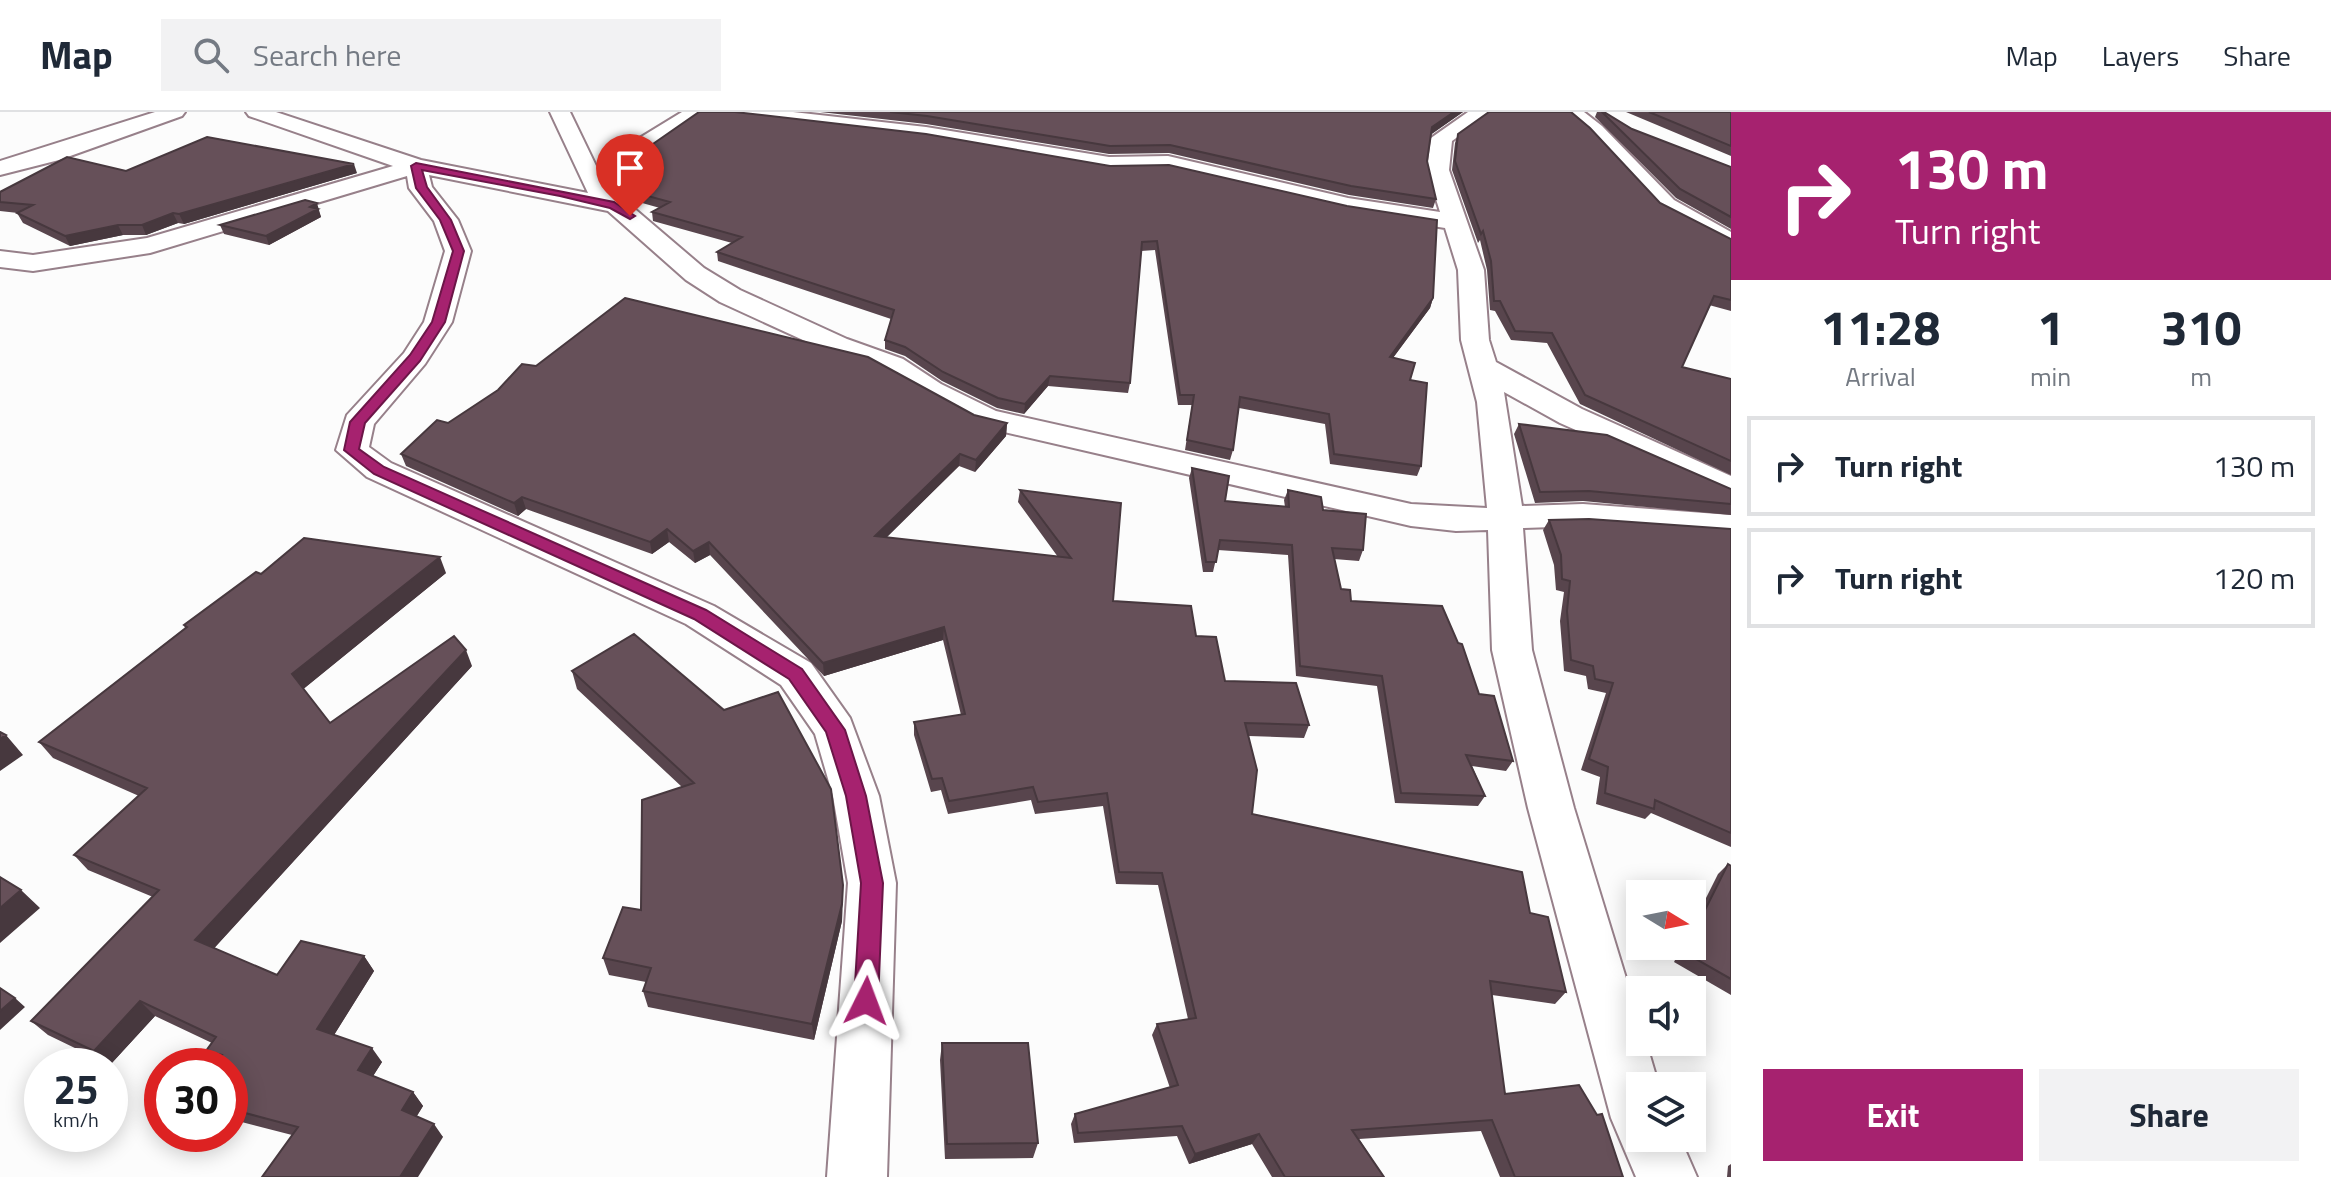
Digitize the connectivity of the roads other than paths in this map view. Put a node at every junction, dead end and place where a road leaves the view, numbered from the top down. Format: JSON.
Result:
{"nodes":[{"id":1,"x":175,"y":112,"type":"edge"},
{"id":2,"x":256,"y":112,"type":"edge"},
{"id":3,"x":560,"y":112,"type":"edge"},
{"id":4,"x":696,"y":112,"type":"edge"},
{"id":5,"x":738,"y":112,"type":"edge"},
{"id":6,"x":1482,"y":112,"type":"edge"},
{"id":7,"x":1571,"y":112,"type":"edge"},
{"id":8,"x":985,"y":124,"type":"edge"},
{"id":9,"x":967,"y":140,"type":"junction"},
{"id":10,"x":416,"y":166,"type":"junction"},
{"id":11,"x":0,"y":168,"type":"edge"},
{"id":12,"x":605,"y":196,"type":"junction"},
{"id":13,"x":1455,"y":222,"type":"junction"},
{"id":14,"x":1731,"y":242,"type":"edge"},
{"id":15,"x":0,"y":259,"type":"edge"},
{"id":16,"x":1484,"y":368,"type":"junction"},
{"id":17,"x":1731,"y":489,"type":"edge"},
{"id":18,"x":1507,"y":515,"type":"junction"},
{"id":19,"x":1731,"y":526,"type":"edge"},
{"id":20,"x":1627,"y":1072,"type":"edge"},
{"id":21,"x":1655,"y":1152,"type":"edge"},
{"id":22,"x":857,"y":1177,"type":"edge"},
{"id":23,"x":1667,"y":1177,"type":"edge"}],
"edges":[{"from":1,"to":11,"type":"street"},
{"from":2,"to":10,"type":"street"},
{"from":3,"to":12,"type":"street"},
{"from":4,"to":12,"type":"street"},
{"from":5,"to":9,"type":"street"},
{"from":6,"to":13,"type":"street"},
{"from":7,"to":14,"type":"street"},
{"from":8,"to":9,"type":"street"},
{"from":9,"to":13,"type":"street"},
{"from":10,"to":12,"type":"street"},
{"from":10,"to":15,"type":"street"},
{"from":10,"to":22,"type":"street"},
{"from":12,"to":18,"type":"street"},
{"from":13,"to":16,"type":"street"},
{"from":16,"to":17,"type":"street"},
{"from":16,"to":18,"type":"street"},
{"from":18,"to":19,"type":"street"},
{"from":18,"to":20,"type":"street"},
{"from":21,"to":23,"type":"street"}]}
